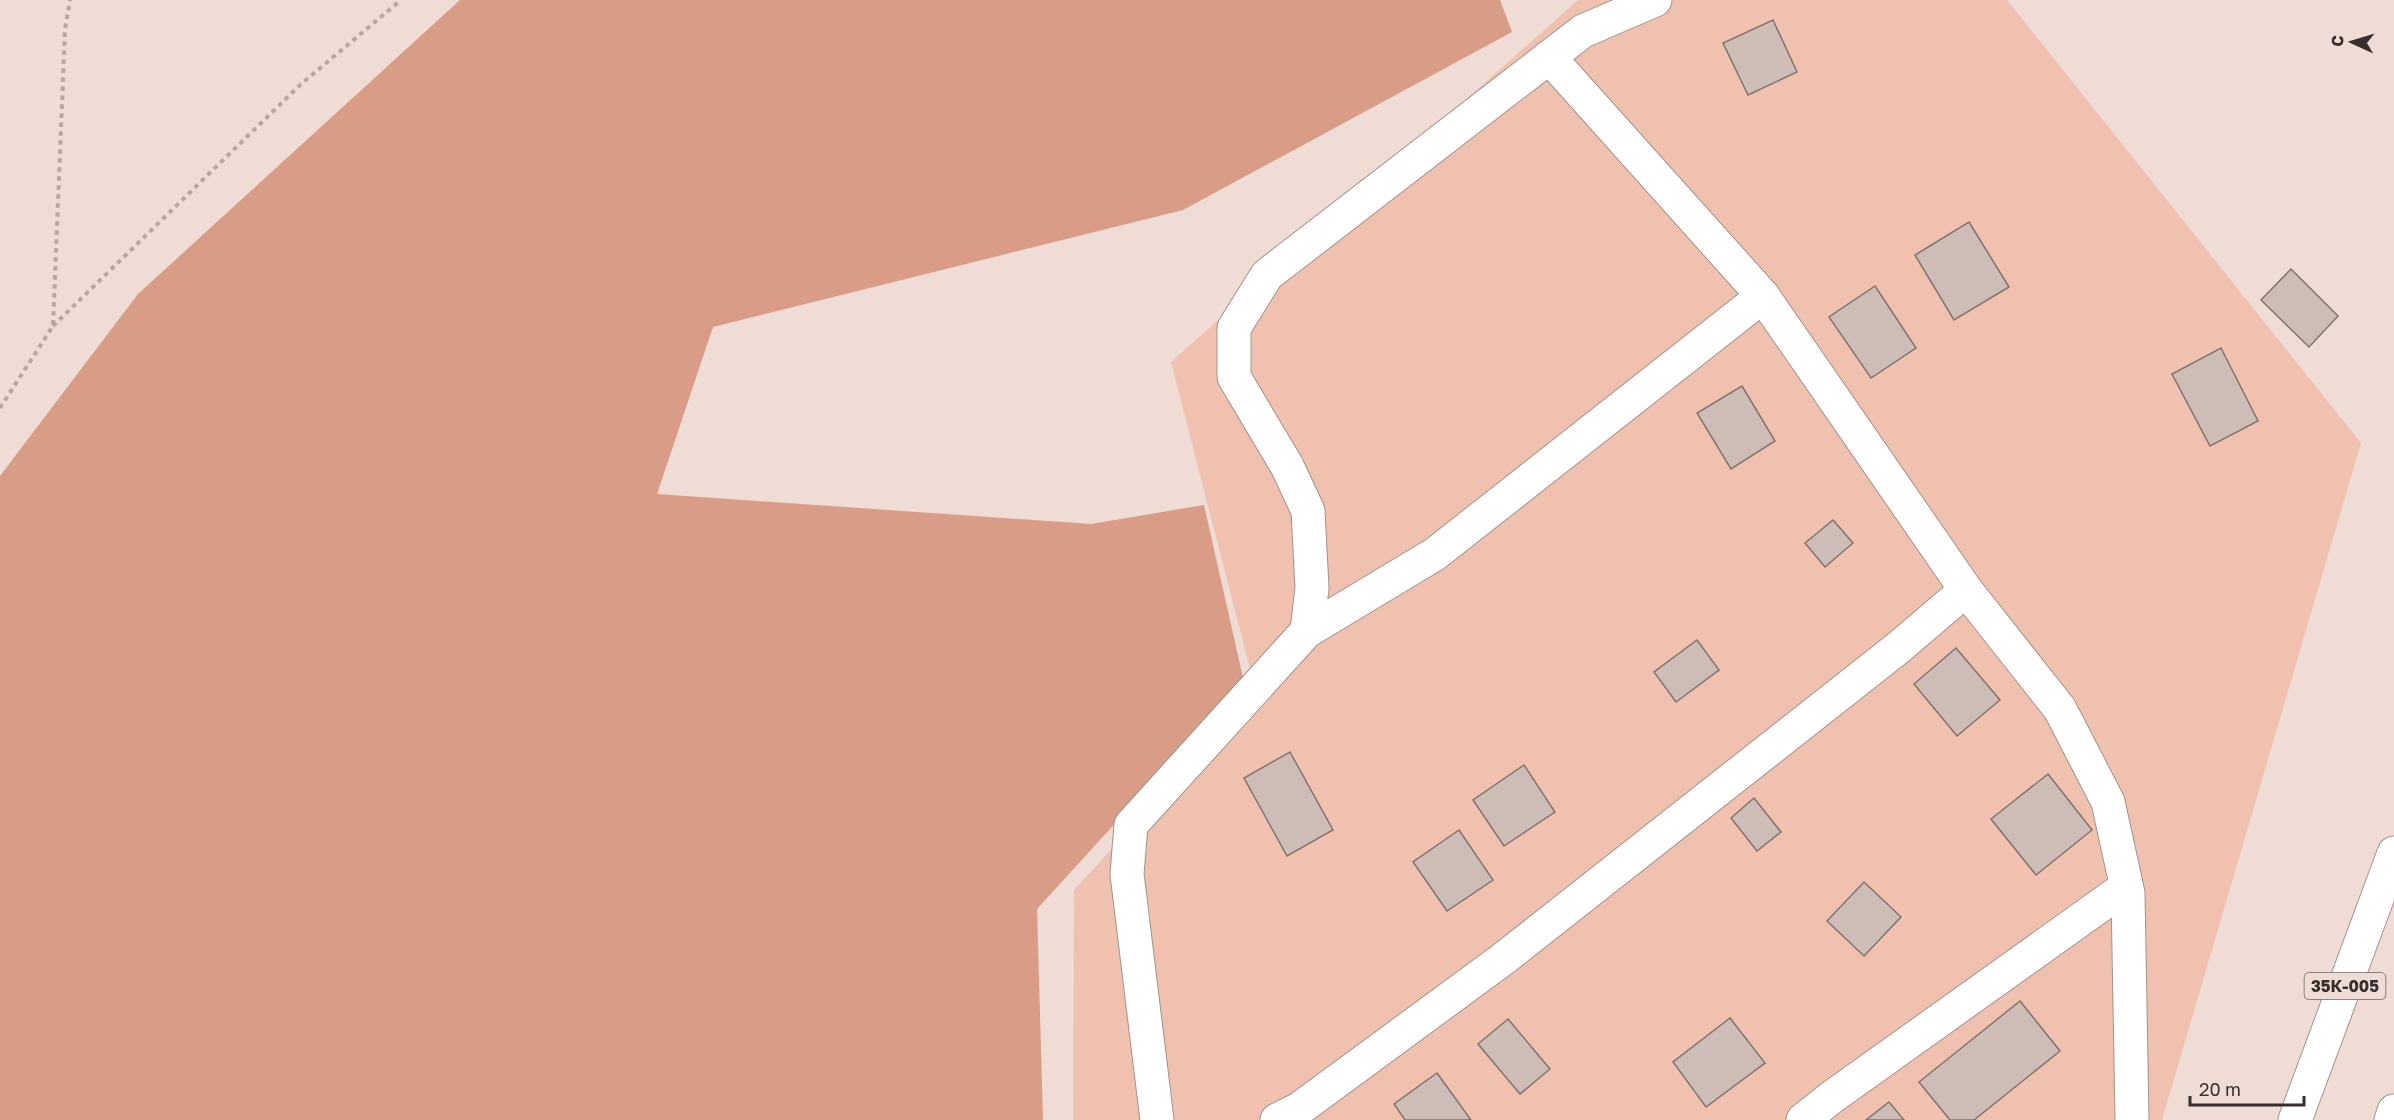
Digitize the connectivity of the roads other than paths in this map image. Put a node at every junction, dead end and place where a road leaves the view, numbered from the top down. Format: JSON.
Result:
{"nodes":[{"id":1,"x":1654,"y":0,"type":"edge"},
{"id":2,"x":1549,"y":57,"type":"junction"},
{"id":3,"x":1762,"y":296,"type":"junction"},
{"id":4,"x":1966,"y":590,"type":"junction"},
{"id":5,"x":1307,"y":631,"type":"junction"},
{"id":6,"x":2394,"y":853,"type":"edge"},
{"id":7,"x":2126,"y":887,"type":"junction"},
{"id":8,"x":2394,"y":1111,"type":"edge"},
{"id":9,"x":1156,"y":1120,"type":"edge"},
{"id":10,"x":1276,"y":1120,"type":"edge"},
{"id":11,"x":1803,"y":1120,"type":"edge"},
{"id":12,"x":2132,"y":1120,"type":"edge"},
{"id":13,"x":2295,"y":1120,"type":"edge"},
{"id":14,"x":2391,"y":1120,"type":"edge"}],
"edges":[{"from":1,"to":2,"type":"main road"},
{"from":2,"to":3,"type":"main road"},
{"from":2,"to":5,"type":"main road"},
{"from":3,"to":4,"type":"main road"},
{"from":3,"to":5,"type":"main road"},
{"from":4,"to":7,"type":"main road"},
{"from":4,"to":10,"type":"main road"},
{"from":5,"to":9,"type":"main road"},
{"from":6,"to":13,"type":"main road","number":"35К-005"},
{"from":7,"to":11,"type":"main road"},
{"from":7,"to":12,"type":"main road"},
{"from":8,"to":14,"type":"main road"}]}
